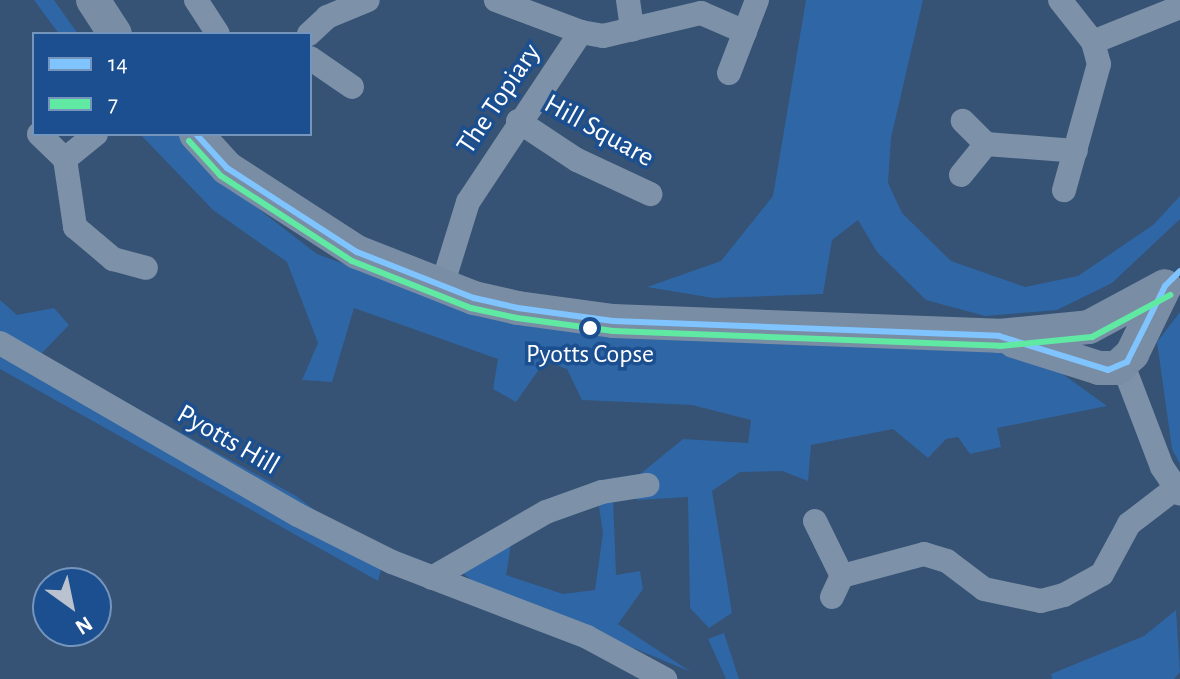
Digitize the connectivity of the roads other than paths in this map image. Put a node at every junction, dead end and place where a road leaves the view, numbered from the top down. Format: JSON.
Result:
{"nodes":[{"id":1,"x":93,"y":0,"type":"edge"},
{"id":2,"x":196,"y":0,"type":"edge"},
{"id":3,"x":368,"y":0,"type":"edge"},
{"id":4,"x":496,"y":0,"type":"edge"},
{"id":5,"x":628,"y":0,"type":"edge"},
{"id":6,"x":757,"y":0,"type":"edge"},
{"id":7,"x":1060,"y":0,"type":"edge"},
{"id":8,"x":1180,"y":7,"type":"edge"},
{"id":9,"x":632,"y":30,"type":"junction"},
{"id":10,"x":114,"y":32,"type":"edge"},
{"id":11,"x":217,"y":32,"type":"edge"},
{"id":12,"x":311,"y":32,"type":"edge"},
{"id":13,"x":581,"y":32,"type":"junction"},
{"id":14,"x":745,"y":32,"type":"junction"},
{"id":15,"x":1093,"y":42,"type":"junction"},
{"id":16,"x":312,"y":59,"type":"edge"},
{"id":17,"x":729,"y":73,"type":"dead end"},
{"id":18,"x":352,"y":87,"type":"dead end"},
{"id":19,"x":518,"y":121,"type":"junction"},
{"id":20,"x":963,"y":121,"type":"dead end"},
{"id":21,"x":41,"y":136,"type":"edge"},
{"id":22,"x":94,"y":136,"type":"edge"},
{"id":23,"x":198,"y":136,"type":"edge"},
{"id":24,"x":986,"y":144,"type":"junction"},
{"id":25,"x":1076,"y":151,"type":"junction"},
{"id":26,"x":65,"y":159,"type":"junction"},
{"id":27,"x":961,"y":175,"type":"dead end"},
{"id":28,"x":1064,"y":190,"type":"dead end"},
{"id":29,"x":650,"y":194,"type":"dead end"},
{"id":30,"x":146,"y":268,"type":"dead end"},
{"id":31,"x":1173,"y":278,"type":"edge"},
{"id":32,"x":442,"y":286,"type":"junction"},
{"id":33,"x":1099,"y":322,"type":"junction"},
{"id":34,"x":999,"y":336,"type":"junction"},
{"id":35,"x":0,"y":343,"type":"edge"},
{"id":36,"x":1115,"y":361,"type":"junction"},
{"id":37,"x":647,"y":485,"type":"dead end"},
{"id":38,"x":1178,"y":491,"type":"edge"},
{"id":39,"x":815,"y":521,"type":"dead end"},
{"id":40,"x":432,"y":578,"type":"junction"},
{"id":41,"x":665,"y":679,"type":"edge"}],
"edges":[{"from":1,"to":10,"type":"street"},
{"from":2,"to":11,"type":"street"},
{"from":3,"to":12,"type":"street"},
{"from":4,"to":13,"type":"street","name":"The Topiary"},
{"from":5,"to":9,"type":"street"},
{"from":6,"to":14,"type":"street"},
{"from":7,"to":15,"type":"street"},
{"from":8,"to":15,"type":"street"},
{"from":9,"to":13,"type":"street"},
{"from":9,"to":14,"type":"street"},
{"from":13,"to":19,"type":"street","name":"The Topiary"},
{"from":14,"to":17,"type":"street"},
{"from":15,"to":25,"type":"street"},
{"from":16,"to":18,"type":"street"},
{"from":19,"to":29,"type":"street","name":"Hill Square"},
{"from":19,"to":32,"type":"street","name":"The Topiary"},
{"from":20,"to":24,"type":"street"},
{"from":21,"to":26,"type":"street"},
{"from":22,"to":26,"type":"street"},
{"from":23,"to":32,"type":"street"},
{"from":24,"to":25,"type":"street"},
{"from":24,"to":27,"type":"street"},
{"from":25,"to":28,"type":"street"},
{"from":26,"to":30,"type":"street"},
{"from":31,"to":33,"type":"street"},
{"from":31,"to":36,"type":"street"},
{"from":32,"to":34,"type":"street"},
{"from":33,"to":34,"type":"street"},
{"from":33,"to":36,"type":"street"},
{"from":33,"to":36,"type":"street"},
{"from":34,"to":36,"type":"street"},
{"from":35,"to":40,"type":"street","name":"Pyotts Hill"},
{"from":36,"to":38,"type":"street"},
{"from":37,"to":40,"type":"street"},
{"from":38,"to":39,"type":"street"},
{"from":40,"to":41,"type":"street","name":"Pyotts Hill"}]}
